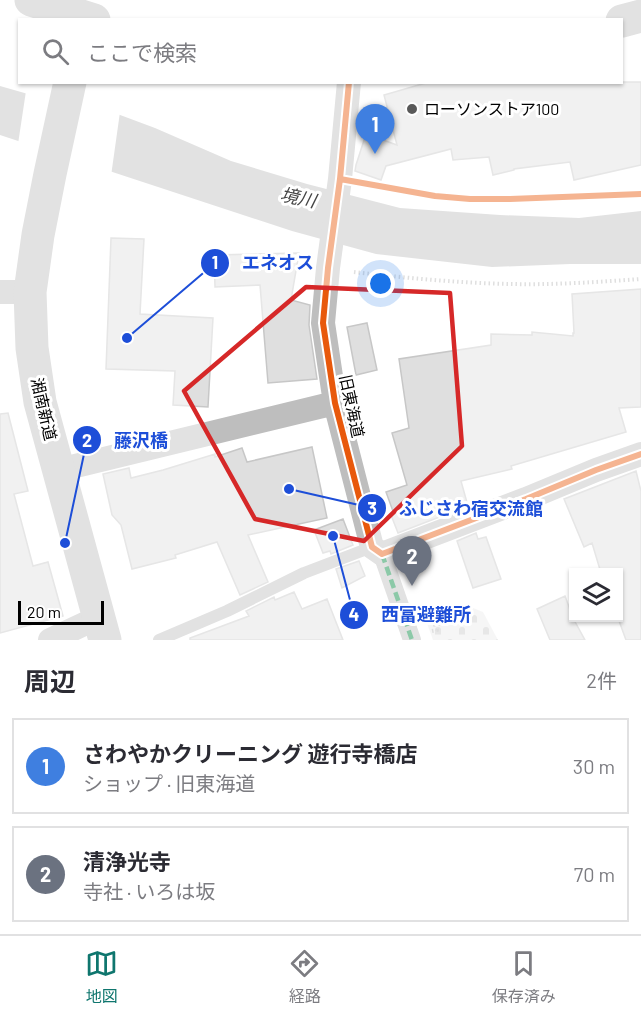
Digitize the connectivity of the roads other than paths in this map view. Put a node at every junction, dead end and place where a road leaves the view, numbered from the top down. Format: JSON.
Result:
{"nodes":[{"id":1,"x":31,"y":0,"type":"edge"},
{"id":2,"x":87,"y":14,"type":"edge"},
{"id":3,"x":641,"y":16,"type":"edge"},
{"id":4,"x":623,"y":20,"type":"edge"},
{"id":5,"x":70,"y":84,"type":"edge"},
{"id":6,"x":349,"y":84,"type":"edge"},
{"id":7,"x":15,"y":292,"type":"edge"},
{"id":8,"x":335,"y":403,"type":"junction"},
{"id":9,"x":641,"y":454,"type":"edge"},
{"id":10,"x":59,"y":470,"type":"junction"},
{"id":11,"x":377,"y":551,"type":"junction"},
{"id":12,"x":102,"y":629,"type":"edge"},
{"id":13,"x":411,"y":639,"type":"edge"},
{"id":14,"x":50,"y":640,"type":"edge"},
{"id":15,"x":159,"y":640,"type":"edge"}],
"edges":[{"from":1,"to":2,"type":"main road"},
{"from":3,"to":4,"type":"main road"},
{"from":5,"to":7,"type":"main road","name":"湘南新道"},
{"from":6,"to":8,"type":"street","name":"旧東海道"},
{"from":7,"to":10,"type":"main road","name":"湘南新道"},
{"from":8,"to":10,"type":"street"},
{"from":8,"to":11,"type":"street","name":"旧東海道"},
{"from":9,"to":11,"type":"street"},
{"from":10,"to":12,"type":"main road","name":"湘南新道"},
{"from":11,"to":13,"type":"street"},
{"from":11,"to":15,"type":"lane"},
{"from":12,"to":14,"type":"street"}]}
